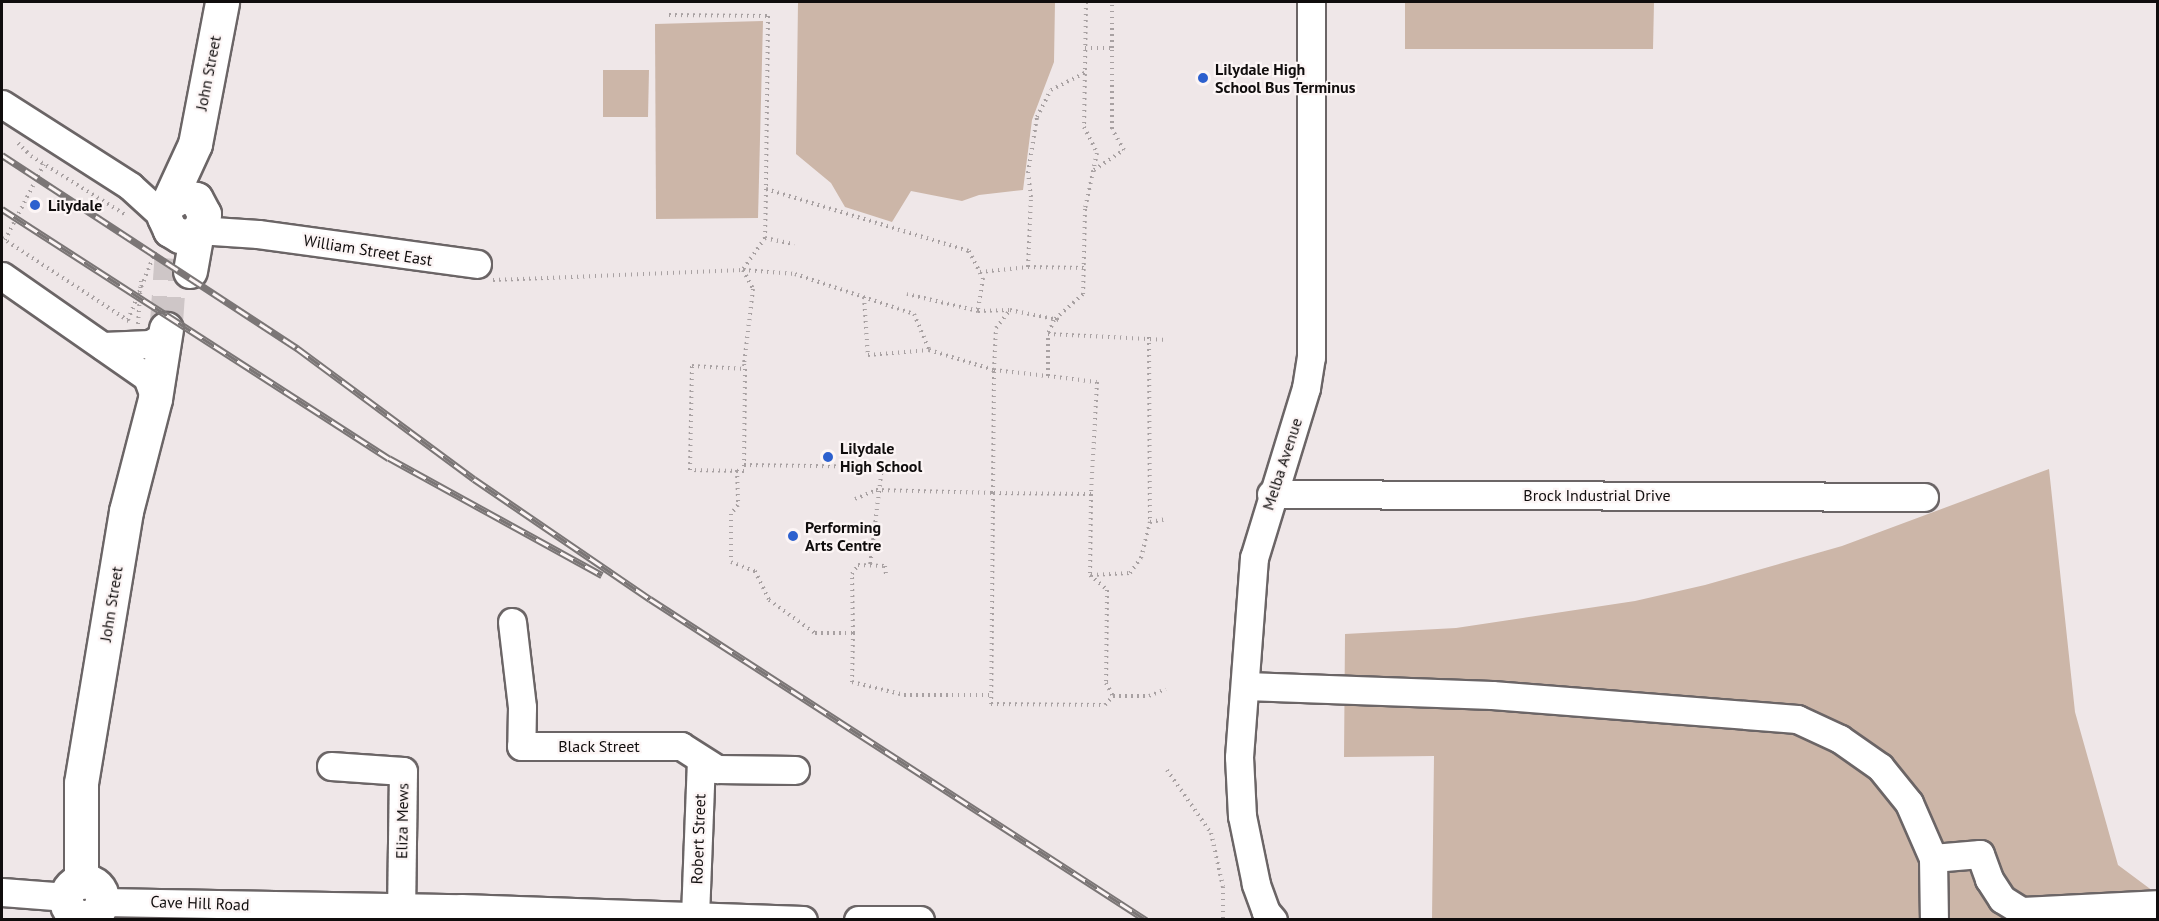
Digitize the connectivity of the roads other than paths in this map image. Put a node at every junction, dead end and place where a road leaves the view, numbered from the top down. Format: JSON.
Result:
{"nodes":[{"id":1,"x":222,"y":2,"type":"edge"},
{"id":2,"x":1311,"y":2,"type":"edge"},
{"id":3,"x":2,"y":104,"type":"edge"},
{"id":4,"x":177,"y":231,"type":"junction"},
{"id":5,"x":6,"y":266,"type":"edge"},
{"id":6,"x":483,"y":272,"type":"road end"},
{"id":7,"x":162,"y":332,"type":"joint"},
{"id":8,"x":103,"y":346,"type":"junction"},
{"id":9,"x":155,"y":399,"type":"junction"},
{"id":10,"x":1271,"y":494,"type":"junction"},
{"id":11,"x":1924,"y":497,"type":"dead end"},
{"id":12,"x":512,"y":622,"type":"dead end"},
{"id":13,"x":1246,"y":686,"type":"junction"},
{"id":14,"x":701,"y":762,"type":"junction"},
{"id":15,"x":330,"y":766,"type":"dead end"},
{"id":16,"x":795,"y":770,"type":"dead end"},
{"id":17,"x":1933,"y":858,"type":"junction"},
{"id":18,"x":2,"y":892,"type":"edge"},
{"id":19,"x":84,"y":903,"type":"edge"},
{"id":20,"x":2157,"y":904,"type":"edge"},
{"id":21,"x":401,"y":907,"type":"junction"},
{"id":22,"x":461,"y":914,"type":"edge"},
{"id":23,"x":695,"y":916,"type":"junction"},
{"id":24,"x":803,"y":920,"type":"edge"},
{"id":25,"x":858,"y":920,"type":"edge"},
{"id":26,"x":920,"y":920,"type":"edge"},
{"id":27,"x":1273,"y":920,"type":"edge"},
{"id":28,"x":1934,"y":920,"type":"edge"}],
"edges":[{"from":1,"to":4,"type":"main road","name":"John Street"},
{"from":2,"to":10,"type":"street","name":"Melba Avenue"},
{"from":3,"to":4,"type":"street","name":"William Street East"},
{"from":4,"to":6,"type":"street","name":"William Street East"},
{"from":5,"to":8,"type":"street"},
{"from":7,"to":8,"type":"street"},
{"from":7,"to":9,"type":"main road","name":"John Street"},
{"from":8,"to":9,"type":"street"},
{"from":9,"to":19,"type":"main road","name":"John Street"},
{"from":10,"to":11,"type":"street","name":"Brock Industrial Drive"},
{"from":10,"to":13,"type":"street","name":"Melba Avenue"},
{"from":12,"to":14,"type":"street","name":"Black Street"},
{"from":13,"to":17,"type":"street"},
{"from":13,"to":27,"type":"street","name":"Melba Avenue"},
{"from":14,"to":16,"type":"street","name":"Black Street"},
{"from":14,"to":23,"type":"street","name":"Robert Street"},
{"from":15,"to":21,"type":"street","name":"Eliza Mews"},
{"from":17,"to":20,"type":"street"},
{"from":17,"to":28,"type":"street"},
{"from":18,"to":19,"type":"street","name":"Cave Hill Road"},
{"from":19,"to":21,"type":"street","name":"Cave Hill Road"},
{"from":21,"to":22,"type":"street","name":"Cave Hill Road"},
{"from":22,"to":23,"type":"street","name":"Cave Hill Road"},
{"from":23,"to":24,"type":"street","name":"Cave Hill Road"},
{"from":25,"to":26,"type":"street"}]}
